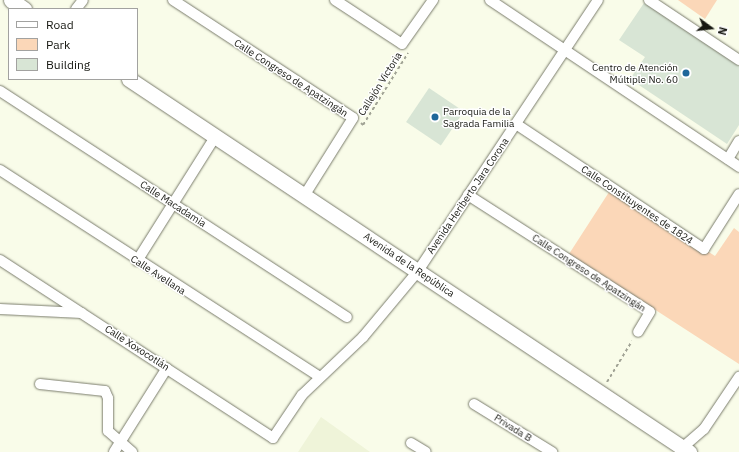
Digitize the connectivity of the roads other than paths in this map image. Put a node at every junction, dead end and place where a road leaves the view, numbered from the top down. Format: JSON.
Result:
{"nodes":[{"id":1,"x":11,"y":0,"type":"edge"},
{"id":2,"x":83,"y":0,"type":"edge"},
{"id":3,"x":173,"y":0,"type":"edge"},
{"id":4,"x":335,"y":0,"type":"edge"},
{"id":5,"x":433,"y":0,"type":"edge"},
{"id":6,"x":490,"y":0,"type":"edge"},
{"id":7,"x":598,"y":0,"type":"edge"},
{"id":8,"x":649,"y":0,"type":"edge"},
{"id":9,"x":23,"y":8,"type":"edge"},
{"id":10,"x":77,"y":8,"type":"edge"},
{"id":11,"x":564,"y":52,"type":"junction"},
{"id":12,"x":739,"y":60,"type":"edge"},
{"id":13,"x":130,"y":80,"type":"edge"},
{"id":14,"x":0,"y":90,"type":"edge"},
{"id":15,"x":516,"y":124,"type":"junction"},
{"id":16,"x":215,"y":137,"type":"junction"},
{"id":17,"x":739,"y":141,"type":"edge"},
{"id":18,"x":728,"y":159,"type":"junction"},
{"id":19,"x":739,"y":167,"type":"edge"},
{"id":20,"x":0,"y":170,"type":"edge"},
{"id":21,"x":739,"y":194,"type":"edge"},
{"id":22,"x":468,"y":195,"type":"junction"},
{"id":23,"x":304,"y":196,"type":"junction"},
{"id":24,"x":172,"y":204,"type":"junction"},
{"id":25,"x":137,"y":261,"type":"junction"},
{"id":26,"x":1,"y":262,"type":"edge"},
{"id":27,"x":418,"y":271,"type":"junction"},
{"id":28,"x":0,"y":308,"type":"edge"},
{"id":29,"x":82,"y":313,"type":"junction"},
{"id":30,"x":346,"y":317,"type":"dead end"},
{"id":31,"x":638,"y":332,"type":"road end"},
{"id":32,"x":168,"y":368,"type":"junction"},
{"id":33,"x":318,"y":376,"type":"junction"},
{"id":34,"x":739,"y":377,"type":"edge"},
{"id":35,"x":40,"y":384,"type":"dead end"},
{"id":36,"x":474,"y":404,"type":"dead end"},
{"id":37,"x":273,"y":438,"type":"joint"},
{"id":38,"x":411,"y":443,"type":"dead end"},
{"id":39,"x":117,"y":448,"type":"edge"},
{"id":40,"x":683,"y":451,"type":"edge"},
{"id":41,"x":132,"y":452,"type":"edge"},
{"id":42,"x":426,"y":452,"type":"edge"},
{"id":43,"x":552,"y":452,"type":"edge"}],
"edges":[{"from":1,"to":9,"type":"main road"},
{"from":2,"to":10,"type":"street"},
{"from":3,"to":23,"type":"street","name":"Calle Congreso de Apatzingán"},
{"from":4,"to":5,"type":"street"},
{"from":6,"to":11,"type":"street"},
{"from":7,"to":11,"type":"street","name":"Avenida Heriberto Jara Corona"},
{"from":8,"to":12,"type":"street"},
{"from":11,"to":15,"type":"street","name":"Avenida Heriberto Jara Corona"},
{"from":11,"to":18,"type":"street"},
{"from":13,"to":16,"type":"main road","name":"Avenida de la República"},
{"from":14,"to":24,"type":"street","name":"Calle Macadamia"},
{"from":15,"to":21,"type":"street","name":"Calle Constituyentes de 1824"},
{"from":15,"to":22,"type":"street","name":"Avenida Heriberto Jara Corona"},
{"from":16,"to":23,"type":"main road","name":"Avenida de la República"},
{"from":16,"to":24,"type":"street"},
{"from":17,"to":18,"type":"street"},
{"from":18,"to":19,"type":"street"},
{"from":20,"to":25,"type":"street","name":"Calle Avellana"},
{"from":22,"to":27,"type":"street","name":"Avenida Heriberto Jara Corona"},
{"from":22,"to":31,"type":"street","name":"Calle Congreso de Apatzingán"},
{"from":23,"to":27,"type":"main road","name":"Avenida de la República"},
{"from":24,"to":25,"type":"street"},
{"from":24,"to":30,"type":"street","name":"Calle Macadamia"},
{"from":25,"to":33,"type":"street","name":"Calle Avellana"},
{"from":26,"to":29,"type":"street","name":"Calle Xoxocotlán"},
{"from":27,"to":33,"type":"street","name":"Avenida Heriberto Jara Corona"},
{"from":27,"to":40,"type":"main road","name":"Avenida de la República"},
{"from":28,"to":29,"type":"street"},
{"from":29,"to":32,"type":"street","name":"Calle Xoxocotlán"},
{"from":32,"to":37,"type":"street","name":"Calle Xoxocotlán"},
{"from":32,"to":39,"type":"street"},
{"from":33,"to":37,"type":"street","name":"Avenida Heriberto Jara Corona"},
{"from":34,"to":40,"type":"street"},
{"from":35,"to":39,"type":"street"},
{"from":36,"to":43,"type":"street","name":"Privada B"},
{"from":38,"to":42,"type":"street"},
{"from":39,"to":41,"type":"street"}]}
